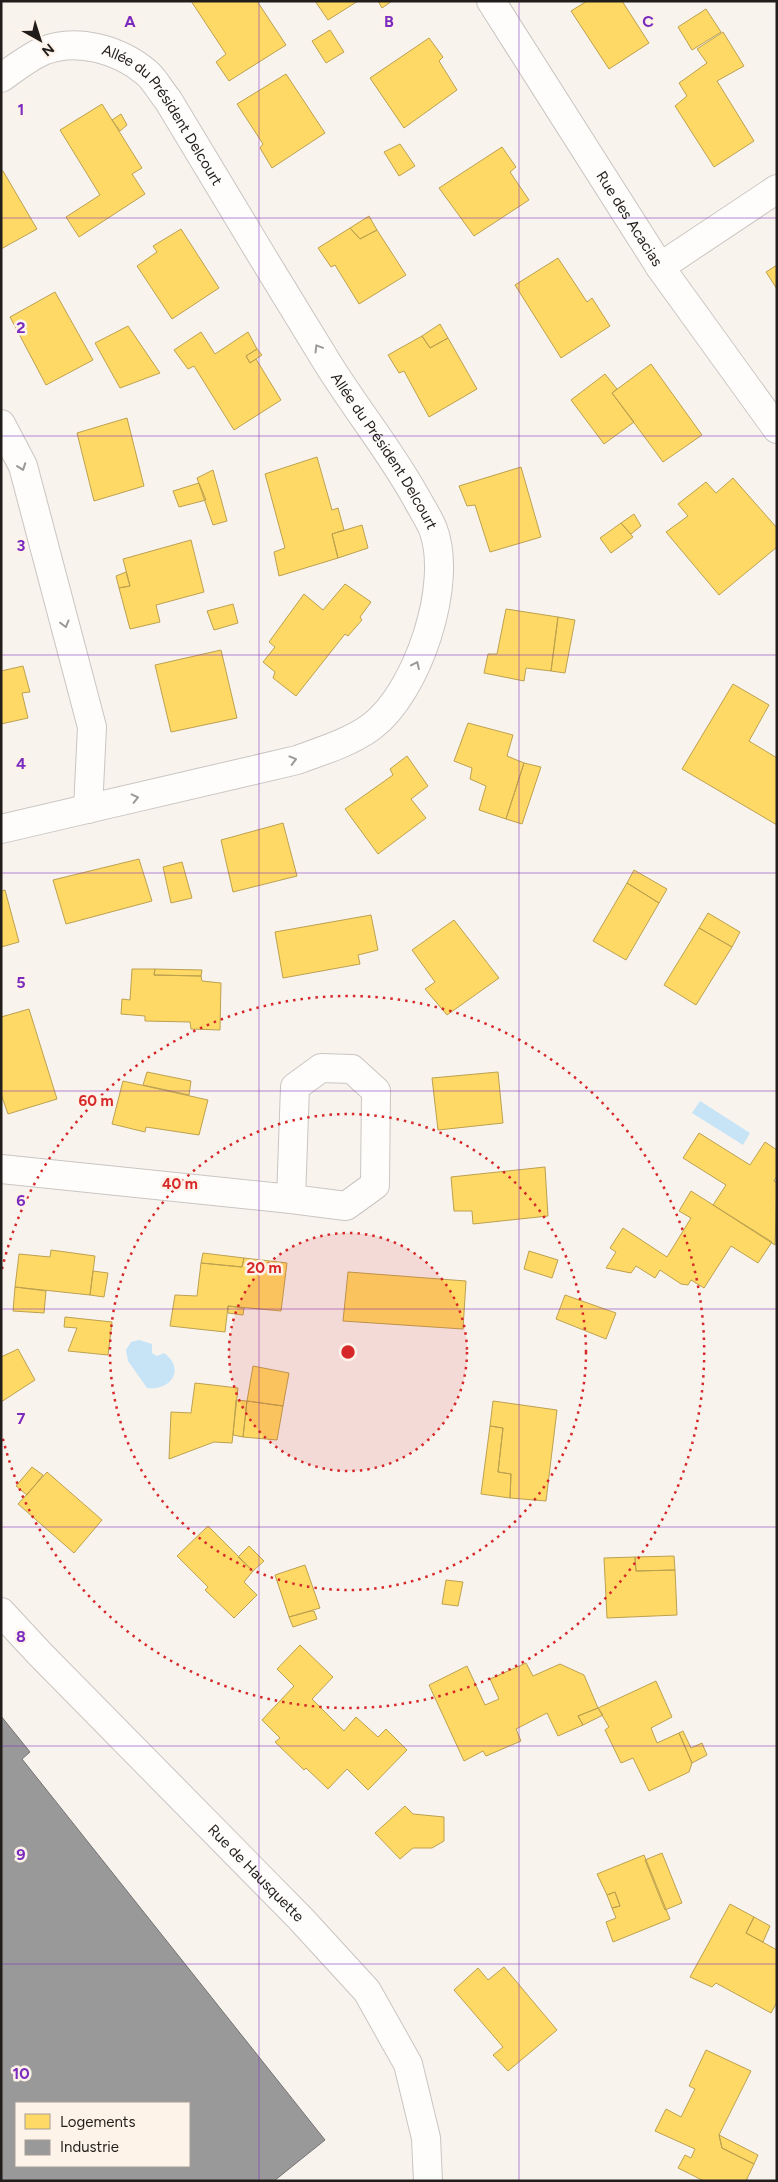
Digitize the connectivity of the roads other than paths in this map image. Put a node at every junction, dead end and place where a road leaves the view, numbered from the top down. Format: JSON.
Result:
{"nodes":[{"id":1,"x":491,"y":1,"type":"edge"},
{"id":2,"x":1,"y":78,"type":"edge"},
{"id":3,"x":777,"y":189,"type":"edge"},
{"id":4,"x":660,"y":268,"type":"junction"},
{"id":5,"x":1,"y":424,"type":"edge"},
{"id":6,"x":777,"y":429,"type":"edge"},
{"id":7,"x":88,"y":809,"type":"junction"},
{"id":8,"x":1,"y":829,"type":"edge"},
{"id":9,"x":1,"y":1169,"type":"edge"},
{"id":10,"x":291,"y":1199,"type":"junction"},
{"id":11,"x":1,"y":1612,"type":"edge"},
{"id":12,"x":428,"y":2181,"type":"edge"}],
"edges":[{"from":1,"to":4,"type":"street","name":"Rue des Acacias"},
{"from":7,"to":2,"type":"street","name":"Allée du Président Delcourt","one_way":true},
{"from":3,"to":4,"type":"street"},
{"from":4,"to":6,"type":"street","name":"Rue des Acacias"},
{"from":5,"to":7,"type":"street","one_way":true},
{"from":7,"to":8,"type":"street","name":"Allée du Président Delcourt"},
{"from":9,"to":10,"type":"street"},
{"from":10,"to":10,"type":"street"},
{"from":11,"to":12,"type":"street","name":"Rue de Hausquette"}]}
